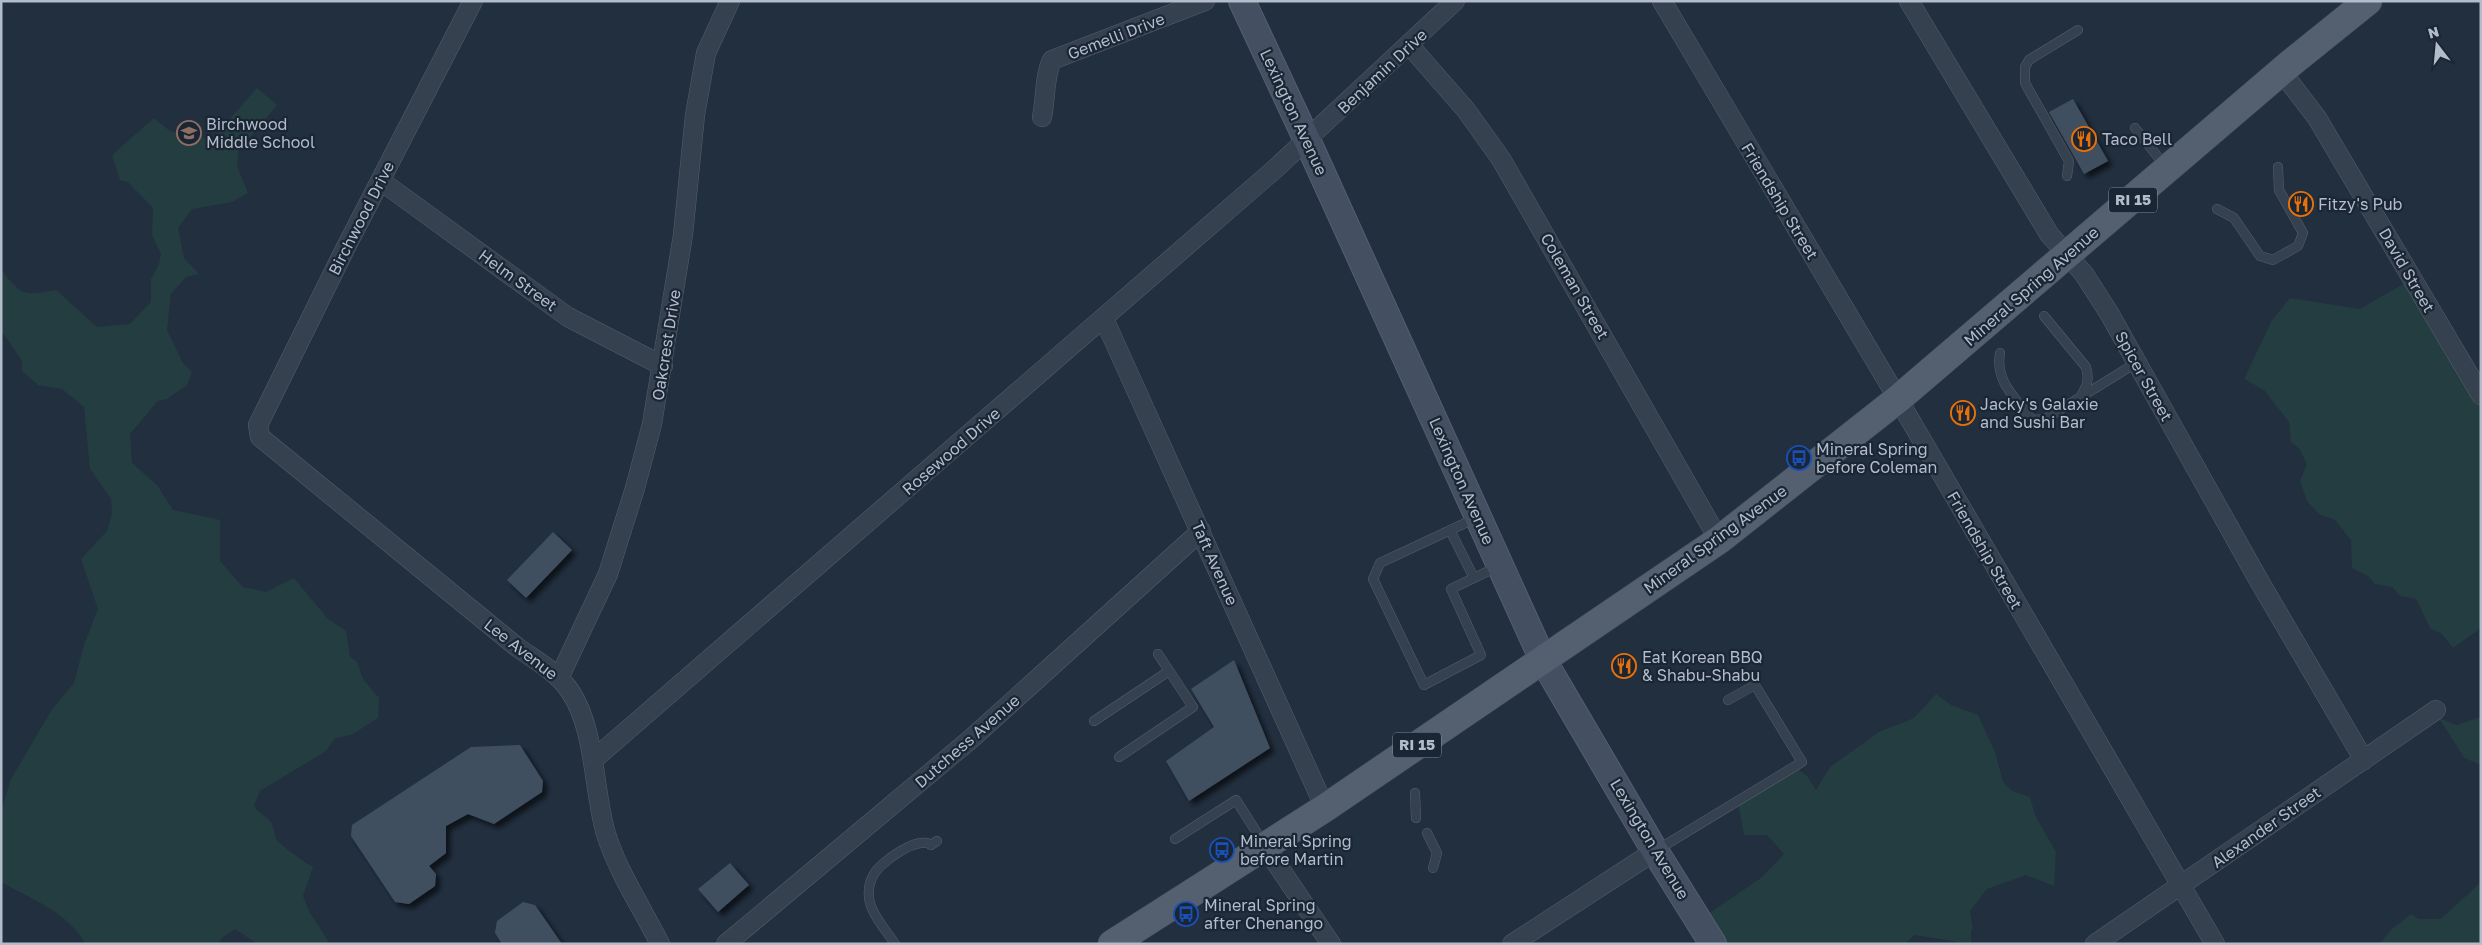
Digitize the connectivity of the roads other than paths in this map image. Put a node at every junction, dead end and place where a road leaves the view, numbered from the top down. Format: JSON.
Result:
{"nodes":[{"id":1,"x":473,"y":1,"type":"edge"},
{"id":2,"x":730,"y":1,"type":"edge"},
{"id":3,"x":1205,"y":1,"type":"edge"},
{"id":4,"x":1242,"y":1,"type":"edge"},
{"id":5,"x":1455,"y":1,"type":"edge"},
{"id":6,"x":1662,"y":1,"type":"edge"},
{"id":7,"x":1909,"y":1,"type":"edge"},
{"id":8,"x":2368,"y":1,"type":"edge"},
{"id":9,"x":2078,"y":30,"type":"dead end"},
{"id":10,"x":1410,"y":46,"type":"junction"},
{"id":11,"x":2282,"y":72,"type":"junction"},
{"id":12,"x":1042,"y":117,"type":"dead end"},
{"id":13,"x":2135,"y":128,"type":"dead end"},
{"id":14,"x":1307,"y":140,"type":"junction"},
{"id":15,"x":2278,"y":167,"type":"dead end"},
{"id":16,"x":2168,"y":170,"type":"junction"},
{"id":17,"x":2068,"y":176,"type":"dead end"},
{"id":18,"x":381,"y":181,"type":"junction"},
{"id":19,"x":2217,"y":209,"type":"dead end"},
{"id":20,"x":2068,"y":254,"type":"junction"},
{"id":21,"x":2044,"y":316,"type":"dead end"},
{"id":22,"x":1104,"y":319,"type":"junction"},
{"id":23,"x":2000,"y":353,"type":"dead end"},
{"id":24,"x":2136,"y":362,"type":"junction"},
{"id":25,"x":663,"y":366,"type":"junction"},
{"id":26,"x":2481,"y":394,"type":"edge"},
{"id":27,"x":2081,"y":396,"type":"junction"},
{"id":28,"x":1898,"y":399,"type":"junction"},
{"id":29,"x":260,"y":437,"type":"joint"},
{"id":30,"x":1478,"y":517,"type":"junction"},
{"id":31,"x":1450,"y":530,"type":"junction"},
{"id":32,"x":1201,"y":531,"type":"junction"},
{"id":33,"x":1719,"y":540,"type":"junction"},
{"id":34,"x":1500,"y":566,"type":"junction"},
{"id":35,"x":1474,"y":578,"type":"junction"},
{"id":36,"x":1158,"y":654,"type":"dead end"},
{"id":37,"x":1543,"y":660,"type":"junction"},
{"id":38,"x":1169,"y":671,"type":"junction"},
{"id":39,"x":559,"y":678,"type":"junction"},
{"id":40,"x":1728,"y":700,"type":"dead end"},
{"id":41,"x":2436,"y":710,"type":"dead end"},
{"id":42,"x":1094,"y":721,"type":"dead end"},
{"id":43,"x":1119,"y":757,"type":"dead end"},
{"id":44,"x":593,"y":760,"type":"junction"},
{"id":45,"x":2364,"y":760,"type":"junction"},
{"id":46,"x":1415,"y":792,"type":"dead end"},
{"id":47,"x":1325,"y":808,"type":"junction"},
{"id":48,"x":1416,"y":818,"type":"dead end"},
{"id":49,"x":1427,"y":833,"type":"dead end"},
{"id":50,"x":1175,"y":839,"type":"dead end"},
{"id":51,"x":937,"y":841,"type":"dead end"},
{"id":52,"x":1264,"y":845,"type":"junction"},
{"id":53,"x":1655,"y":851,"type":"junction"},
{"id":54,"x":1434,"y":868,"type":"dead end"},
{"id":55,"x":2182,"y":885,"type":"junction"},
{"id":56,"x":660,"y":944,"type":"edge"},
{"id":57,"x":726,"y":944,"type":"edge"},
{"id":58,"x":895,"y":944,"type":"edge"},
{"id":59,"x":1112,"y":944,"type":"edge"},
{"id":60,"x":1331,"y":944,"type":"edge"},
{"id":61,"x":1512,"y":944,"type":"edge"},
{"id":62,"x":1714,"y":944,"type":"edge"},
{"id":63,"x":2095,"y":944,"type":"edge"},
{"id":64,"x":2215,"y":944,"type":"edge"}],
"edges":[{"from":1,"to":18,"type":"street","name":"Birchwood Drive"},
{"from":2,"to":25,"type":"street","name":"Oakcrest Drive"},
{"from":3,"to":12,"type":"street","name":"Gemelli Drive"},
{"from":4,"to":14,"type":"street","name":"Lexington Avenue"},
{"from":5,"to":10,"type":"street","name":"Benjamin Drive"},
{"from":6,"to":28,"type":"street","name":"Friendship Street"},
{"from":7,"to":20,"type":"street","name":"Spicer Street"},
{"from":8,"to":11,"type":"main road","name":"Mineral Spring Avenue","number":"RI 15"},
{"from":9,"to":17,"type":"lane"},
{"from":10,"to":14,"type":"street","name":"Benjamin Drive"},
{"from":10,"to":33,"type":"street","name":"Coleman Street"},
{"from":11,"to":16,"type":"main road","name":"Mineral Spring Avenue","number":"RI 15"},
{"from":11,"to":26,"type":"street","name":"David Street"},
{"from":13,"to":16,"type":"lane"},
{"from":14,"to":22,"type":"street","name":"Rosewood Drive"},
{"from":14,"to":30,"type":"street","name":"Lexington Avenue"},
{"from":15,"to":19,"type":"lane"},
{"from":16,"to":20,"type":"main road","name":"Mineral Spring Avenue","number":"RI 15"},
{"from":18,"to":25,"type":"street","name":"Helm Street"},
{"from":18,"to":29,"type":"street","name":"Birchwood Drive"},
{"from":20,"to":24,"type":"street","name":"Spicer Street"},
{"from":20,"to":28,"type":"main road","name":"Mineral Spring Avenue","number":"RI 15"},
{"from":21,"to":27,"type":"lane"},
{"from":22,"to":32,"type":"street","name":"Taft Avenue"},
{"from":22,"to":44,"type":"street","name":"Rosewood Drive"},
{"from":23,"to":27,"type":"lane"},
{"from":24,"to":27,"type":"lane"},
{"from":24,"to":45,"type":"street","name":"Spicer Street"},
{"from":25,"to":39,"type":"street","name":"Oakcrest Drive"},
{"from":28,"to":33,"type":"main road","name":"Mineral Spring Avenue","number":"RI 15"},
{"from":28,"to":55,"type":"street","name":"Friendship Street"},
{"from":29,"to":39,"type":"street","name":"Lee Avenue"},
{"from":30,"to":31,"type":"lane"},
{"from":30,"to":34,"type":"street","name":"Lexington Avenue"},
{"from":31,"to":35,"type":"lane"},
{"from":31,"to":35,"type":"lane"},
{"from":32,"to":47,"type":"street","name":"Taft Avenue"},
{"from":32,"to":57,"type":"street","name":"Dutchess Avenue"},
{"from":33,"to":37,"type":"main road","name":"Mineral Spring Avenue","number":"RI 15"},
{"from":34,"to":35,"type":"lane"},
{"from":34,"to":37,"type":"street","name":"Lexington Avenue"},
{"from":36,"to":38,"type":"lane"},
{"from":37,"to":47,"type":"main road","name":"Mineral Spring Avenue","number":"RI 15"},
{"from":37,"to":53,"type":"street","name":"Lexington Avenue"},
{"from":38,"to":42,"type":"lane"},
{"from":38,"to":43,"type":"lane"},
{"from":39,"to":44,"type":"street","name":"Lee Avenue"},
{"from":40,"to":53,"type":"lane"},
{"from":41,"to":45,"type":"street","name":"Alexander Street"},
{"from":44,"to":56,"type":"street","name":"Lee Avenue"},
{"from":45,"to":55,"type":"street","name":"Alexander Street"},
{"from":46,"to":48,"type":"lane"},
{"from":47,"to":52,"type":"main road","name":"Mineral Spring Avenue","number":"RI 15"},
{"from":49,"to":54,"type":"lane"},
{"from":50,"to":52,"type":"lane"},
{"from":51,"to":58,"type":"lane"},
{"from":52,"to":59,"type":"main road","name":"Mineral Spring Avenue","number":"RI 15"},
{"from":52,"to":60,"type":"street"},
{"from":53,"to":61,"type":"street"},
{"from":53,"to":62,"type":"street","name":"Lexington Avenue"},
{"from":55,"to":63,"type":"street","name":"Alexander Street"},
{"from":55,"to":64,"type":"street","name":"Friendship Street"}]}
